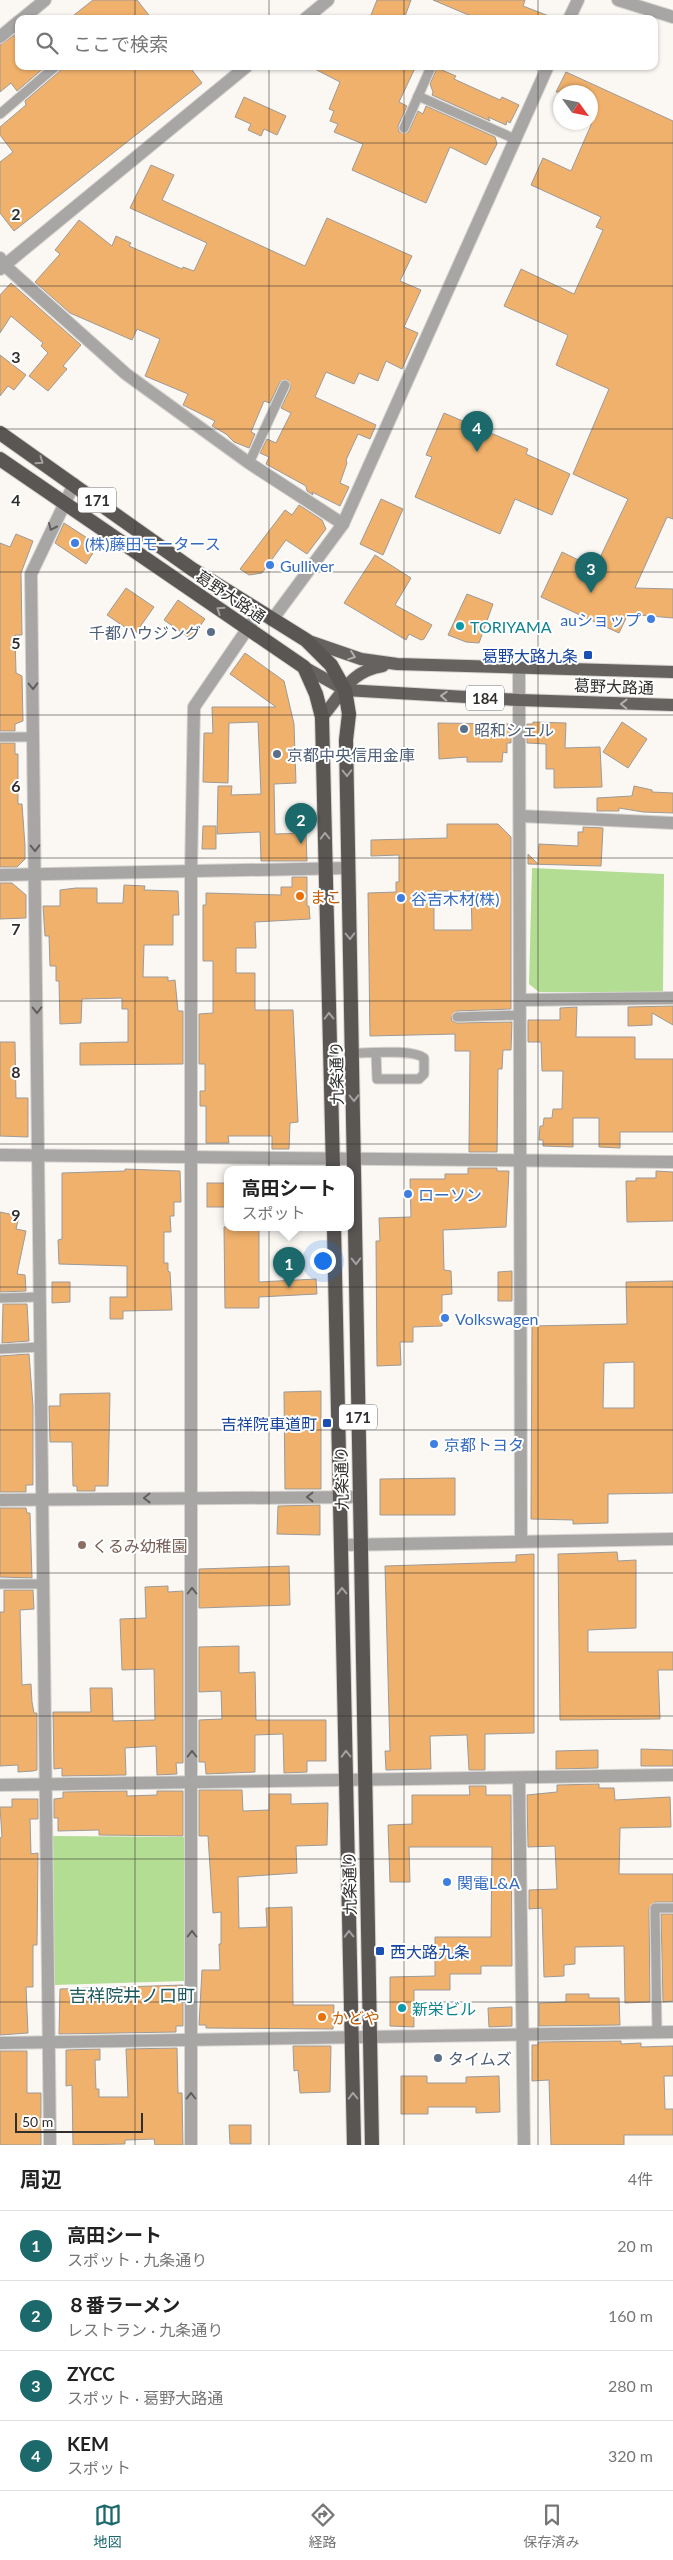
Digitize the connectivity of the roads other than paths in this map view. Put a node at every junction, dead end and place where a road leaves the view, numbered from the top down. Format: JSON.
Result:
{"nodes":[{"id":1,"x":45,"y":0,"type":"edge"},
{"id":2,"x":328,"y":0,"type":"edge"},
{"id":3,"x":578,"y":0,"type":"edge"},
{"id":4,"x":618,"y":0,"type":"edge"},
{"id":5,"x":28,"y":15,"type":"edge"},
{"id":6,"x":310,"y":15,"type":"edge"},
{"id":7,"x":571,"y":15,"type":"edge"},
{"id":8,"x":673,"y":17,"type":"edge"},
{"id":9,"x":15,"y":25,"type":"edge"},
{"id":10,"x":0,"y":36,"type":"edge"},
{"id":11,"x":51,"y":70,"type":"edge"},
{"id":12,"x":242,"y":70,"type":"edge"},
{"id":13,"x":430,"y":70,"type":"edge"},
{"id":14,"x":546,"y":70,"type":"edge"},
{"id":15,"x":418,"y":96,"type":"junction"},
{"id":16,"x":0,"y":114,"type":"edge"},
{"id":17,"x":404,"y":128,"type":"dead end"},
{"id":18,"x":516,"y":139,"type":"junction"},
{"id":19,"x":1,"y":264,"type":"edge"},
{"id":20,"x":285,"y":385,"type":"dead end"},
{"id":21,"x":0,"y":433,"type":"edge"},
{"id":22,"x":0,"y":459,"type":"edge"},
{"id":23,"x":249,"y":463,"type":"junction"},
{"id":24,"x":74,"y":484,"type":"junction"},
{"id":25,"x":64,"y":503,"type":"junction"},
{"id":26,"x":343,"y":524,"type":"junction"},
{"id":27,"x":259,"y":612,"type":"junction"},
{"id":28,"x":272,"y":620,"type":"junction"},
{"id":29,"x":248,"y":628,"type":"junction"},
{"id":30,"x":306,"y":640,"type":"junction"},
{"id":31,"x":397,"y":664,"type":"junction"},
{"id":32,"x":304,"y":667,"type":"junction"},
{"id":33,"x":519,"y":668,"type":"junction"},
{"id":34,"x":673,"y":672,"type":"edge"},
{"id":35,"x":345,"y":690,"type":"junction"},
{"id":36,"x":520,"y":700,"type":"junction"},
{"id":37,"x":673,"y":705,"type":"edge"},
{"id":38,"x":322,"y":716,"type":"junction"},
{"id":39,"x":0,"y":737,"type":"edge"},
{"id":40,"x":33,"y":737,"type":"junction"},
{"id":41,"x":520,"y":816,"type":"junction"},
{"id":42,"x":673,"y":823,"type":"edge"},
{"id":43,"x":349,"y":868,"type":"junction"},
{"id":44,"x":326,"y":869,"type":"junction"},
{"id":45,"x":191,"y":872,"type":"junction"},
{"id":46,"x":35,"y":874,"type":"junction"},
{"id":47,"x":0,"y":875,"type":"edge"},
{"id":48,"x":673,"y":998,"type":"edge"},
{"id":49,"x":520,"y":1000,"type":"junction"},
{"id":50,"x":520,"y":1015,"type":"junction"},
{"id":51,"x":457,"y":1017,"type":"dead end"},
{"id":52,"x":376,"y":1053,"type":"junction"},
{"id":53,"x":353,"y":1054,"type":"junction"},
{"id":54,"x":0,"y":1155,"type":"edge"},
{"id":55,"x":39,"y":1155,"type":"junction"},
{"id":56,"x":354,"y":1157,"type":"junction"},
{"id":57,"x":191,"y":1158,"type":"junction"},
{"id":58,"x":520,"y":1160,"type":"junction"},
{"id":59,"x":673,"y":1162,"type":"edge"},
{"id":60,"x":333,"y":1163,"type":"edge"},
{"id":61,"x":334,"y":1231,"type":"edge"},
{"id":62,"x":40,"y":1297,"type":"junction"},
{"id":63,"x":0,"y":1298,"type":"edge"},
{"id":64,"x":41,"y":1347,"type":"junction"},
{"id":65,"x":0,"y":1350,"type":"edge"},
{"id":66,"x":191,"y":1497,"type":"junction"},
{"id":67,"x":340,"y":1497,"type":"junction"},
{"id":68,"x":359,"y":1497,"type":"junction"},
{"id":69,"x":0,"y":1500,"type":"edge"},
{"id":70,"x":43,"y":1500,"type":"junction"},
{"id":71,"x":673,"y":1539,"type":"edge"},
{"id":72,"x":521,"y":1541,"type":"junction"},
{"id":73,"x":360,"y":1544,"type":"junction"},
{"id":74,"x":341,"y":1545,"type":"junction"},
{"id":75,"x":0,"y":1584,"type":"edge"},
{"id":76,"x":44,"y":1584,"type":"junction"},
{"id":77,"x":673,"y":1775,"type":"edge"},
{"id":78,"x":519,"y":1778,"type":"junction"},
{"id":79,"x":346,"y":1781,"type":"junction"},
{"id":80,"x":365,"y":1781,"type":"junction"},
{"id":81,"x":192,"y":1784,"type":"junction"},
{"id":82,"x":0,"y":1785,"type":"edge"},
{"id":83,"x":46,"y":1785,"type":"junction"},
{"id":84,"x":673,"y":1908,"type":"edge"},
{"id":85,"x":657,"y":2032,"type":"junction"},
{"id":86,"x":673,"y":2032,"type":"edge"},
{"id":87,"x":523,"y":2034,"type":"junction"},
{"id":88,"x":351,"y":2036,"type":"junction"},
{"id":89,"x":370,"y":2036,"type":"junction"},
{"id":90,"x":49,"y":2042,"type":"junction"},
{"id":91,"x":191,"y":2042,"type":"junction"},
{"id":92,"x":0,"y":2043,"type":"edge"},
{"id":93,"x":50,"y":2145,"type":"edge"},
{"id":94,"x":191,"y":2145,"type":"edge"},
{"id":95,"x":354,"y":2145,"type":"edge"},
{"id":96,"x":372,"y":2145,"type":"edge"},
{"id":97,"x":524,"y":2145,"type":"edge"}],
"edges":[{"from":1,"to":5,"type":"street"},
{"from":2,"to":6,"type":"street"},
{"from":3,"to":7,"type":"street"},
{"from":4,"to":8,"type":"street"},
{"from":9,"to":10,"type":"street"},
{"from":11,"to":16,"type":"lane"},
{"from":12,"to":19,"type":"street"},
{"from":13,"to":15,"type":"lane"},
{"from":14,"to":18,"type":"street"},
{"from":15,"to":17,"type":"lane"},
{"from":15,"to":18,"type":"lane"},
{"from":18,"to":26,"type":"street"},
{"from":19,"to":23,"type":"street"},
{"from":20,"to":23,"type":"lane"},
{"from":21,"to":24,"type":"highway","name":"葛野大路通","number":"171","one_way":true},
{"from":22,"to":25,"type":"highway","name":"葛野大路通","number":"171"},
{"from":23,"to":26,"type":"street"},
{"from":24,"to":25,"type":"street"},
{"from":24,"to":27,"type":"highway","name":"葛野大路通","number":"171"},
{"from":29,"to":25,"type":"highway","name":"葛野大路通","number":"171","one_way":true},
{"from":25,"to":40,"type":"street","one_way":true},
{"from":26,"to":28,"type":"street"},
{"from":27,"to":28,"type":"highway","name":"葛野大路通","number":"171"},
{"from":27,"to":29,"type":"street"},
{"from":28,"to":30,"type":"highway","name":"葛野大路通","number":"171"},
{"from":29,"to":32,"type":"highway","name":"葛野大路通","number":"171"},
{"from":29,"to":45,"type":"street"},
{"from":30,"to":31,"type":"main road","name":"葛野大路通","number":"184","one_way":true},
{"from":30,"to":35,"type":"highway","name":"葛野大路通","number":"171"},
{"from":31,"to":33,"type":"main road","name":"葛野大路通","number":"184"},
{"from":31,"to":35,"type":"main road"},
{"from":32,"to":35,"type":"main road","name":"葛野大路通","number":"184"},
{"from":32,"to":38,"type":"highway","name":"九条通り"},
{"from":33,"to":34,"type":"main road","name":"葛野大路通","number":"184"},
{"from":33,"to":36,"type":"street"},
{"from":36,"to":35,"type":"main road","name":"葛野大路通","number":"184","one_way":true},
{"from":35,"to":38,"type":"main road"},
{"from":35,"to":43,"type":"highway","name":"九条通り","number":"171","one_way":true},
{"from":37,"to":36,"type":"main road","name":"葛野大路通","number":"184","one_way":true},
{"from":36,"to":41,"type":"street"},
{"from":44,"to":38,"type":"highway","name":"九条通り","one_way":true},
{"from":39,"to":40,"type":"lane"},
{"from":40,"to":46,"type":"street","one_way":true},
{"from":41,"to":42,"type":"street"},
{"from":41,"to":49,"type":"street"},
{"from":43,"to":44,"type":"street"},
{"from":43,"to":53,"type":"highway","name":"九条通り","number":"171","one_way":true},
{"from":44,"to":45,"type":"street"},
{"from":60,"to":44,"type":"highway","name":"九条通り","one_way":true},
{"from":45,"to":46,"type":"street"},
{"from":45,"to":57,"type":"street"},
{"from":46,"to":47,"type":"street"},
{"from":46,"to":55,"type":"street","one_way":true},
{"from":48,"to":49,"type":"street"},
{"from":49,"to":50,"type":"street"},
{"from":50,"to":51,"type":"lane"},
{"from":50,"to":58,"type":"street"},
{"from":52,"to":52,"type":"lane"},
{"from":52,"to":53,"type":"lane"},
{"from":53,"to":56,"type":"highway","name":"九条通り","number":"171","one_way":true},
{"from":54,"to":55,"type":"street"},
{"from":55,"to":57,"type":"street"},
{"from":55,"to":62,"type":"street"},
{"from":56,"to":58,"type":"street"},
{"from":56,"to":60,"type":"street"},
{"from":56,"to":68,"type":"highway","name":"九条通り","number":"171","one_way":true},
{"from":57,"to":60,"type":"street"},
{"from":57,"to":66,"type":"street"},
{"from":58,"to":59,"type":"street"},
{"from":58,"to":72,"type":"street"},
{"from":61,"to":67,"type":"highway","name":"九条通り","number":"171"},
{"from":62,"to":63,"type":"lane"},
{"from":62,"to":64,"type":"street"},
{"from":64,"to":65,"type":"lane"},
{"from":64,"to":70,"type":"street"},
{"from":67,"to":66,"type":"street","one_way":true},
{"from":66,"to":70,"type":"street","one_way":true},
{"from":81,"to":66,"type":"street","one_way":true},
{"from":67,"to":68,"type":"street"},
{"from":67,"to":74,"type":"highway","name":"九条通り","number":"171"},
{"from":68,"to":73,"type":"highway","name":"九条通り","number":"171"},
{"from":69,"to":70,"type":"street"},
{"from":70,"to":76,"type":"street"},
{"from":71,"to":72,"type":"street"},
{"from":72,"to":73,"type":"street"},
{"from":73,"to":74,"type":"street"},
{"from":73,"to":80,"type":"highway","name":"九条通り","number":"171"},
{"from":79,"to":74,"type":"highway","name":"九条通り","number":"171","one_way":true},
{"from":75,"to":76,"type":"lane"},
{"from":76,"to":83,"type":"street"},
{"from":77,"to":78,"type":"street"},
{"from":78,"to":80,"type":"street"},
{"from":78,"to":87,"type":"street"},
{"from":79,"to":80,"type":"street"},
{"from":79,"to":81,"type":"street"},
{"from":88,"to":79,"type":"highway","name":"九条通り","number":"171","one_way":true},
{"from":80,"to":89,"type":"highway","name":"九条通り","number":"171"},
{"from":81,"to":83,"type":"street"},
{"from":91,"to":81,"type":"street","one_way":true},
{"from":82,"to":83,"type":"street"},
{"from":83,"to":90,"type":"street"},
{"from":84,"to":85,"type":"lane"},
{"from":85,"to":86,"type":"street"},
{"from":85,"to":87,"type":"street"},
{"from":87,"to":89,"type":"street"},
{"from":87,"to":97,"type":"street"},
{"from":88,"to":89,"type":"street"},
{"from":88,"to":91,"type":"street"},
{"from":95,"to":88,"type":"highway","name":"九条通り","number":"171","one_way":true},
{"from":89,"to":96,"type":"highway","name":"九条通り","number":"171"},
{"from":90,"to":91,"type":"street"},
{"from":90,"to":92,"type":"street"},
{"from":90,"to":93,"type":"street"},
{"from":94,"to":91,"type":"street","one_way":true}]}
